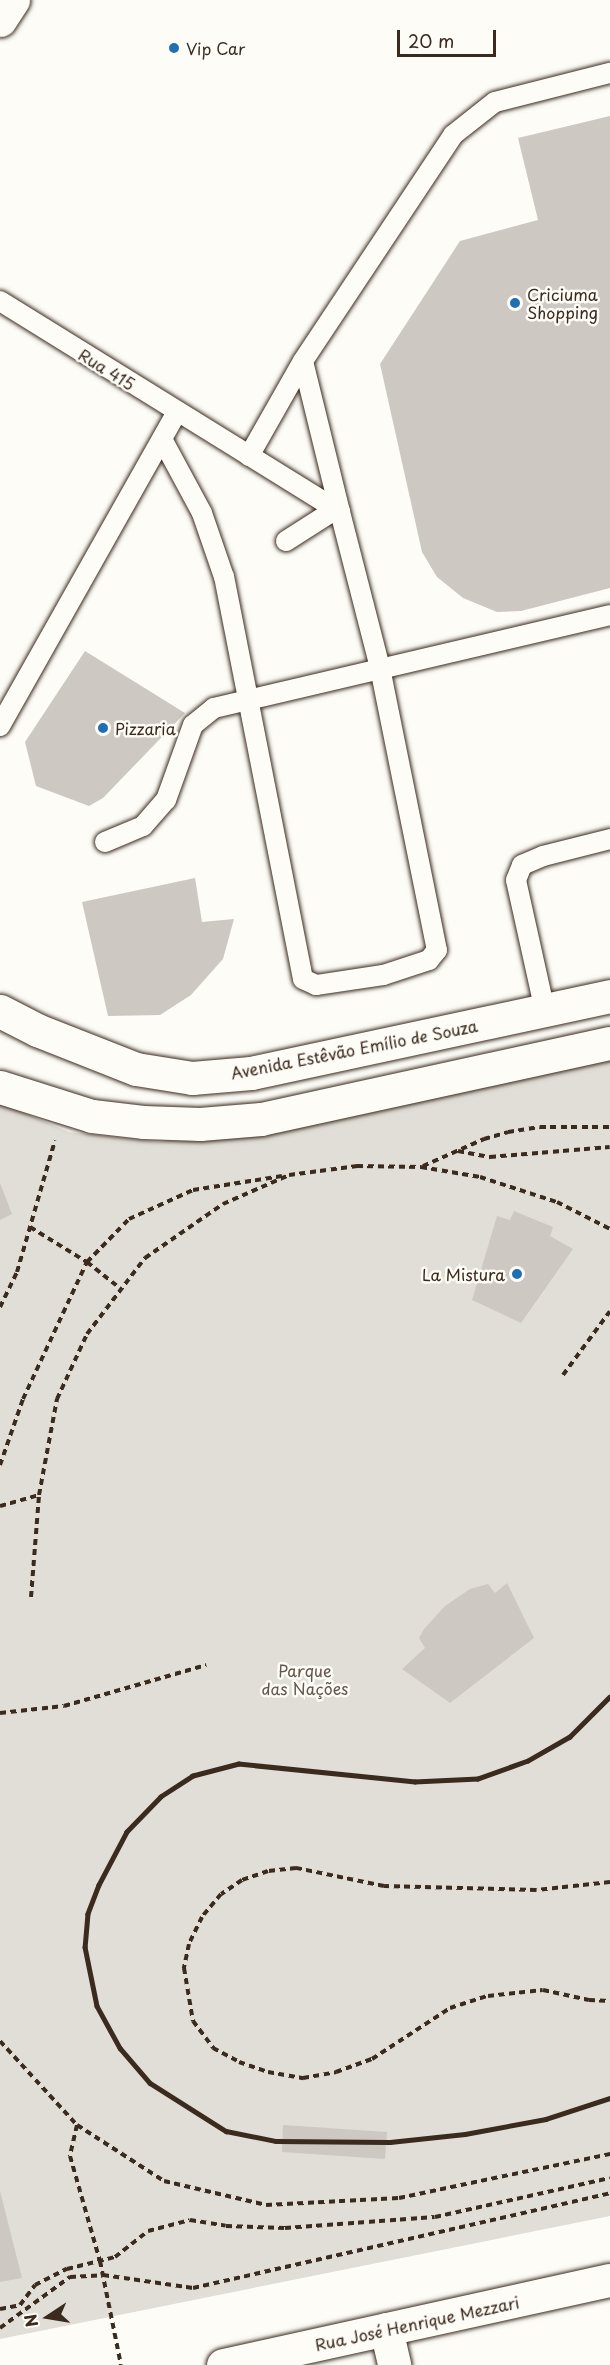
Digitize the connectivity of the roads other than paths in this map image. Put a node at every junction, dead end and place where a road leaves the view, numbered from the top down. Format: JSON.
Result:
{"nodes":[{"id":1,"x":13,"y":0,"type":"edge"},
{"id":2,"x":0,"y":20,"type":"edge"},
{"id":3,"x":610,"y":74,"type":"edge"},
{"id":4,"x":0,"y":302,"type":"edge"},
{"id":5,"x":303,"y":361,"type":"junction"},
{"id":6,"x":177,"y":412,"type":"junction"},
{"id":7,"x":162,"y":439,"type":"junction"},
{"id":8,"x":249,"y":456,"type":"junction"},
{"id":9,"x":338,"y":510,"type":"junction"},
{"id":10,"x":286,"y":541,"type":"dead end"},
{"id":11,"x":610,"y":615,"type":"edge"},
{"id":12,"x":380,"y":668,"type":"junction"},
{"id":13,"x":249,"y":699,"type":"junction"},
{"id":14,"x":0,"y":726,"type":"edge"},
{"id":15,"x":610,"y":839,"type":"edge"},
{"id":16,"x":105,"y":842,"type":"dead end"},
{"id":17,"x":610,"y":996,"type":"edge"},
{"id":18,"x":0,"y":1011,"type":"edge"},
{"id":19,"x":545,"y":1011,"type":"junction"},
{"id":20,"x":610,"y":1043,"type":"edge"},
{"id":21,"x":0,"y":1087,"type":"edge"},
{"id":22,"x":610,"y":2280,"type":"edge"},
{"id":23,"x":386,"y":2329,"type":"junction"},
{"id":24,"x":224,"y":2365,"type":"edge"},
{"id":25,"x":394,"y":2365,"type":"edge"}],
"edges":[{"from":1,"to":2,"type":"main road"},
{"from":3,"to":5,"type":"lane"},
{"from":4,"to":6,"type":"lane","name":"Rua 415"},
{"from":5,"to":8,"type":"lane"},
{"from":5,"to":9,"type":"lane"},
{"from":6,"to":7,"type":"lane"},
{"from":6,"to":8,"type":"lane","name":"Rua 415"},
{"from":7,"to":13,"type":"lane"},
{"from":7,"to":14,"type":"lane"},
{"from":8,"to":9,"type":"lane","name":"Rua 415"},
{"from":9,"to":10,"type":"lane"},
{"from":9,"to":12,"type":"lane"},
{"from":11,"to":12,"type":"lane"},
{"from":12,"to":13,"type":"lane"},
{"from":12,"to":13,"type":"lane"},
{"from":13,"to":16,"type":"lane"},
{"from":15,"to":19,"type":"lane"},
{"from":17,"to":19,"type":"main road","name":"Avenida Estêvão Emílio de Souza"},
{"from":18,"to":19,"type":"main road","name":"Avenida Estêvão Emílio de Souza"},
{"from":20,"to":21,"type":"main road"},
{"from":22,"to":23,"type":"main road","name":"Rua José Henrique Mezzari"},
{"from":23,"to":24,"type":"main road","name":"Rua José Henrique Mezzari"},
{"from":23,"to":25,"type":"main road"}]}
